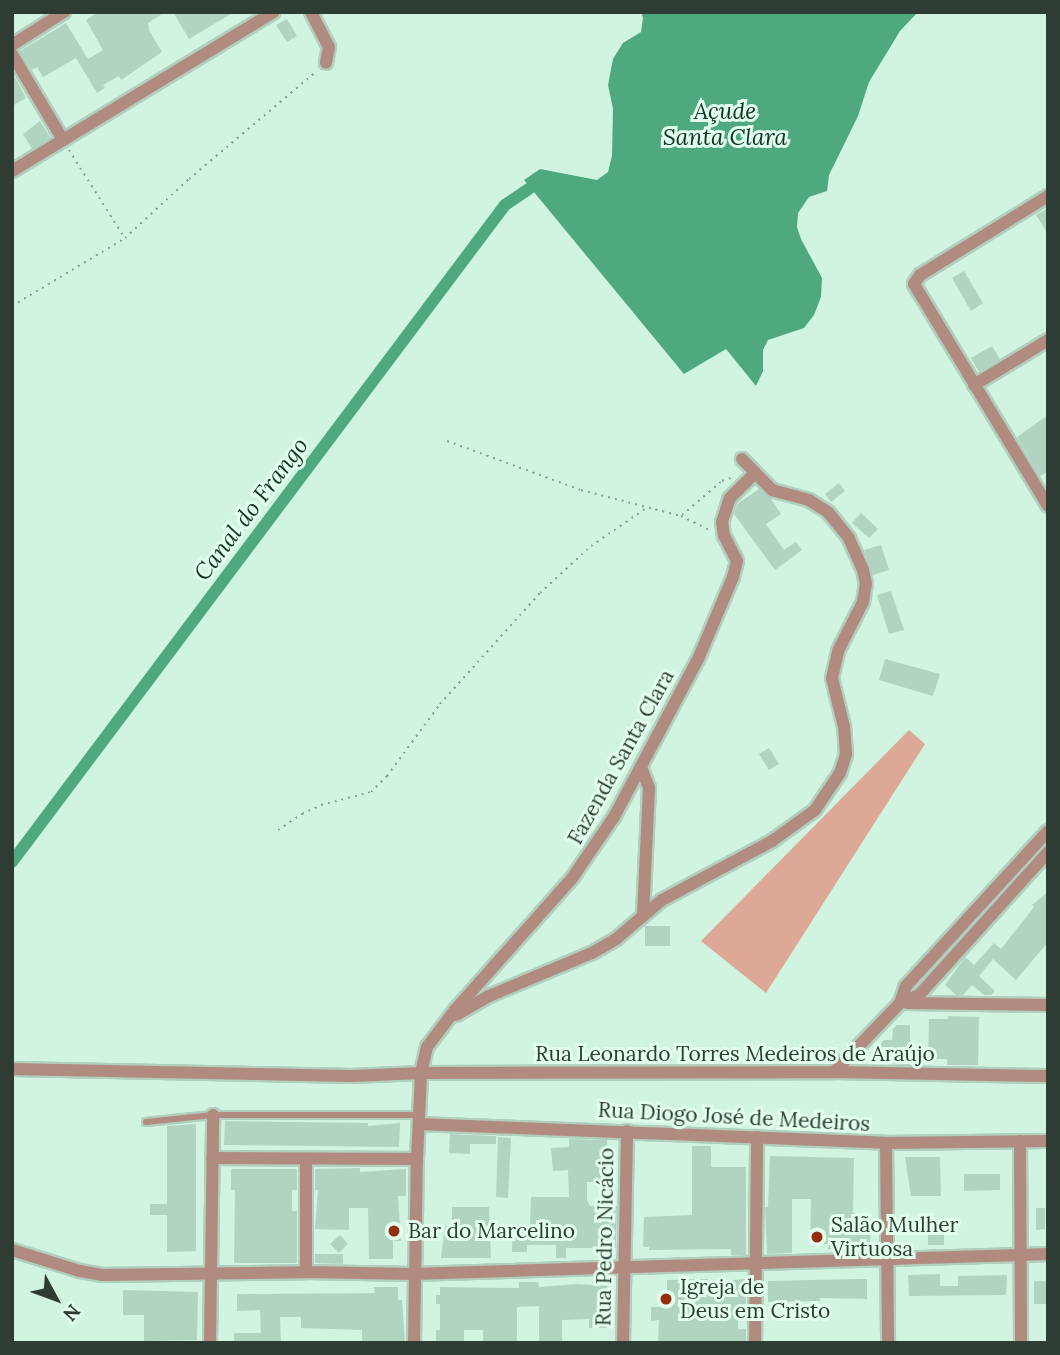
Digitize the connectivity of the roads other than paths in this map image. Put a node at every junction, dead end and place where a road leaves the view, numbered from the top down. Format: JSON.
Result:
{"nodes":[{"id":1,"x":64,"y":12,"type":"edge"},
{"id":2,"x":274,"y":12,"type":"edge"},
{"id":3,"x":311,"y":12,"type":"edge"},
{"id":4,"x":12,"y":44,"type":"edge"},
{"id":5,"x":12,"y":54,"type":"edge"},
{"id":6,"x":326,"y":63,"type":"road end"},
{"id":7,"x":63,"y":140,"type":"junction"},
{"id":8,"x":12,"y":171,"type":"edge"},
{"id":9,"x":1048,"y":197,"type":"edge"},
{"id":10,"x":1048,"y":340,"type":"edge"},
{"id":11,"x":974,"y":385,"type":"junction"},
{"id":12,"x":742,"y":458,"type":"dead end"},
{"id":13,"x":755,"y":472,"type":"junction"},
{"id":14,"x":1044,"y":490,"type":"edge"},
{"id":15,"x":1048,"y":506,"type":"edge"},
{"id":16,"x":641,"y":766,"type":"junction"},
{"id":17,"x":1048,"y":831,"type":"edge"},
{"id":18,"x":1048,"y":852,"type":"edge"},
{"id":19,"x":643,"y":914,"type":"junction"},
{"id":20,"x":900,"y":1003,"type":"junction"},
{"id":21,"x":1048,"y":1005,"type":"edge"},
{"id":22,"x":446,"y":1022,"type":"junction"},
{"id":23,"x":422,"y":1067,"type":"junction"},
{"id":24,"x":12,"y":1069,"type":"edge"},
{"id":25,"x":834,"y":1072,"type":"junction"},
{"id":26,"x":1048,"y":1076,"type":"edge"},
{"id":27,"x":213,"y":1115,"type":"junction"},
{"id":28,"x":419,"y":1119,"type":"junction"},
{"id":29,"x":146,"y":1122,"type":"dead end"},
{"id":30,"x":627,"y":1131,"type":"junction"},
{"id":31,"x":757,"y":1138,"type":"junction"},
{"id":32,"x":1020,"y":1141,"type":"junction"},
{"id":33,"x":1048,"y":1141,"type":"edge"},
{"id":34,"x":886,"y":1143,"type":"junction"},
{"id":35,"x":212,"y":1158,"type":"junction"},
{"id":36,"x":417,"y":1158,"type":"junction"},
{"id":37,"x":306,"y":1160,"type":"junction"},
{"id":38,"x":12,"y":1250,"type":"edge"},
{"id":39,"x":1021,"y":1254,"type":"junction"},
{"id":40,"x":1048,"y":1254,"type":"edge"},
{"id":41,"x":887,"y":1260,"type":"junction"},
{"id":42,"x":754,"y":1262,"type":"junction"},
{"id":43,"x":622,"y":1267,"type":"junction"},
{"id":44,"x":306,"y":1272,"type":"junction"},
{"id":45,"x":208,"y":1274,"type":"junction"},
{"id":46,"x":413,"y":1274,"type":"junction"},
{"id":47,"x":209,"y":1343,"type":"edge"},
{"id":48,"x":414,"y":1343,"type":"edge"},
{"id":49,"x":623,"y":1343,"type":"edge"},
{"id":50,"x":755,"y":1343,"type":"edge"},
{"id":51,"x":888,"y":1343,"type":"edge"},
{"id":52,"x":1021,"y":1343,"type":"edge"}],
"edges":[{"from":1,"to":4,"type":"street"},
{"from":2,"to":7,"type":"street"},
{"from":3,"to":6,"type":"street"},
{"from":5,"to":7,"type":"street"},
{"from":7,"to":8,"type":"street"},
{"from":9,"to":11,"type":"street"},
{"from":10,"to":11,"type":"street"},
{"from":11,"to":14,"type":"street"},
{"from":12,"to":13,"type":"street"},
{"from":13,"to":16,"type":"street","name":"Fazenda Santa Clara"},
{"from":13,"to":19,"type":"street"},
{"from":14,"to":15,"type":"street"},
{"from":16,"to":19,"type":"street"},
{"from":16,"to":22,"type":"street","name":"Fazenda Santa Clara"},
{"from":17,"to":20,"type":"street"},
{"from":18,"to":20,"type":"street"},
{"from":19,"to":22,"type":"street"},
{"from":20,"to":21,"type":"street"},
{"from":20,"to":25,"type":"street"},
{"from":22,"to":23,"type":"street","name":"Fazenda Santa Clara"},
{"from":23,"to":24,"type":"street","name":"Rua Leonardo Torres Medeiros de Araújo"},
{"from":23,"to":25,"type":"street","name":"Rua Leonardo Torres Medeiros de Araújo"},
{"from":23,"to":28,"type":"street"},
{"from":25,"to":26,"type":"street","name":"Rua Leonardo Torres Medeiros de Araújo"},
{"from":27,"to":28,"type":"lane"},
{"from":27,"to":29,"type":"lane"},
{"from":27,"to":35,"type":"street"},
{"from":28,"to":30,"type":"street","name":"Rua Diogo José de Medeiros"},
{"from":28,"to":36,"type":"street"},
{"from":30,"to":31,"type":"street","name":"Rua Diogo José de Medeiros"},
{"from":30,"to":43,"type":"street","name":"Rua Pedro Nicácio"},
{"from":31,"to":34,"type":"street","name":"Rua Diogo José de Medeiros"},
{"from":31,"to":42,"type":"street"},
{"from":32,"to":33,"type":"street","name":"Rua Diogo José de Medeiros"},
{"from":32,"to":34,"type":"street","name":"Rua Diogo José de Medeiros"},
{"from":32,"to":39,"type":"street"},
{"from":34,"to":41,"type":"street"},
{"from":35,"to":37,"type":"street"},
{"from":35,"to":45,"type":"street"},
{"from":36,"to":37,"type":"street"},
{"from":36,"to":46,"type":"street"},
{"from":37,"to":44,"type":"street"},
{"from":38,"to":45,"type":"street"},
{"from":39,"to":40,"type":"street"},
{"from":39,"to":41,"type":"street"},
{"from":39,"to":52,"type":"street"},
{"from":41,"to":42,"type":"street"},
{"from":41,"to":51,"type":"street"},
{"from":42,"to":43,"type":"street"},
{"from":42,"to":50,"type":"street"},
{"from":43,"to":46,"type":"street"},
{"from":43,"to":49,"type":"street","name":"Rua Pedro Nicácio"},
{"from":44,"to":45,"type":"street"},
{"from":44,"to":46,"type":"street"},
{"from":45,"to":47,"type":"street"},
{"from":46,"to":48,"type":"street"}]}
